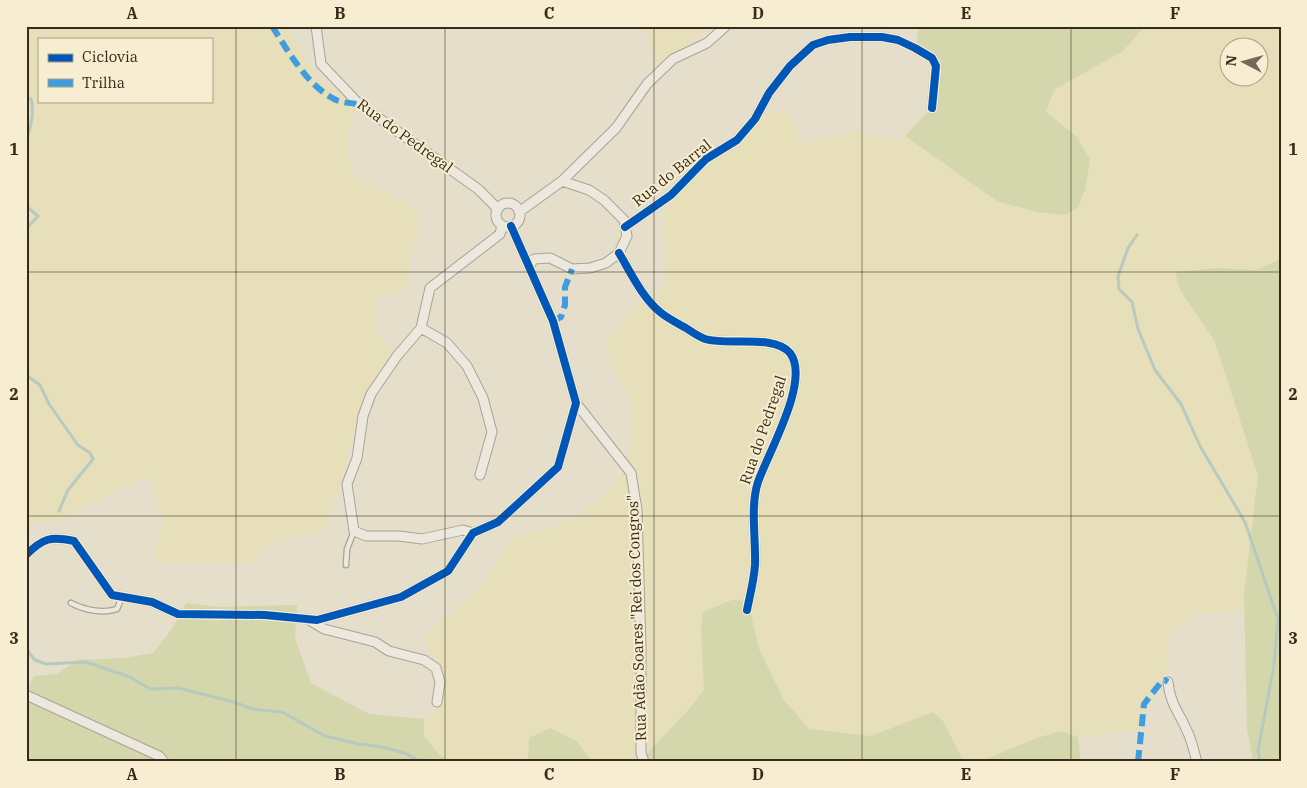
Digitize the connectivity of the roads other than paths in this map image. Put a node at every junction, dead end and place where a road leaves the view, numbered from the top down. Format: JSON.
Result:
{"nodes":[{"id":1,"x":316,"y":26,"type":"edge"},
{"id":2,"x":726,"y":26,"type":"edge"},
{"id":3,"x":932,"y":108,"type":"dead end"},
{"id":4,"x":562,"y":181,"type":"junction"},
{"id":5,"x":498,"y":209,"type":"junction"},
{"id":6,"x":519,"y":212,"type":"junction"},
{"id":7,"x":506,"y":226,"type":"junction"},
{"id":8,"x":625,"y":227,"type":"junction"},
{"id":9,"x":620,"y":253,"type":"junction"},
{"id":10,"x":529,"y":266,"type":"junction"},
{"id":11,"x":421,"y":328,"type":"junction"},
{"id":12,"x":576,"y":403,"type":"junction"},
{"id":13,"x":480,"y":476,"type":"dead end"},
{"id":14,"x":354,"y":531,"type":"junction"},
{"id":15,"x":473,"y":533,"type":"junction"},
{"id":16,"x":26,"y":555,"type":"edge"},
{"id":17,"x":346,"y":565,"type":"dead end"},
{"id":18,"x":122,"y":596,"type":"junction"},
{"id":19,"x":71,"y":603,"type":"dead end"},
{"id":20,"x":747,"y":610,"type":"dead end"},
{"id":21,"x":307,"y":619,"type":"junction"},
{"id":22,"x":1168,"y":682,"type":"dead end"},
{"id":23,"x":26,"y":695,"type":"edge"},
{"id":24,"x":437,"y":702,"type":"dead end"},
{"id":25,"x":164,"y":762,"type":"edge"},
{"id":26,"x":644,"y":762,"type":"edge"},
{"id":27,"x":1197,"y":762,"type":"edge"}],
"edges":[{"from":1,"to":5,"type":"street","name":"Rua do Pedregal"},
{"from":2,"to":4,"type":"street"},
{"from":3,"to":8,"type":"street","name":"Rua do Barral"},
{"from":4,"to":6,"type":"street"},
{"from":4,"to":8,"type":"street"},
{"from":5,"to":6,"type":"street"},
{"from":5,"to":7,"type":"street"},
{"from":6,"to":7,"type":"street"},
{"from":7,"to":10,"type":"street"},
{"from":7,"to":11,"type":"street"},
{"from":8,"to":9,"type":"street"},
{"from":9,"to":10,"type":"street"},
{"from":9,"to":20,"type":"street","name":"Rua do Pedregal"},
{"from":10,"to":12,"type":"street"},
{"from":11,"to":13,"type":"street"},
{"from":11,"to":14,"type":"street"},
{"from":12,"to":15,"type":"street"},
{"from":12,"to":26,"type":"street","name":"Rua Adão Soares \"Rei dos Congros\""},
{"from":14,"to":15,"type":"street"},
{"from":14,"to":17,"type":"lane"},
{"from":15,"to":21,"type":"street"},
{"from":16,"to":18,"type":"street"},
{"from":18,"to":19,"type":"lane"},
{"from":18,"to":21,"type":"street"},
{"from":21,"to":24,"type":"street"},
{"from":22,"to":27,"type":"street"},
{"from":23,"to":25,"type":"street"}]}
